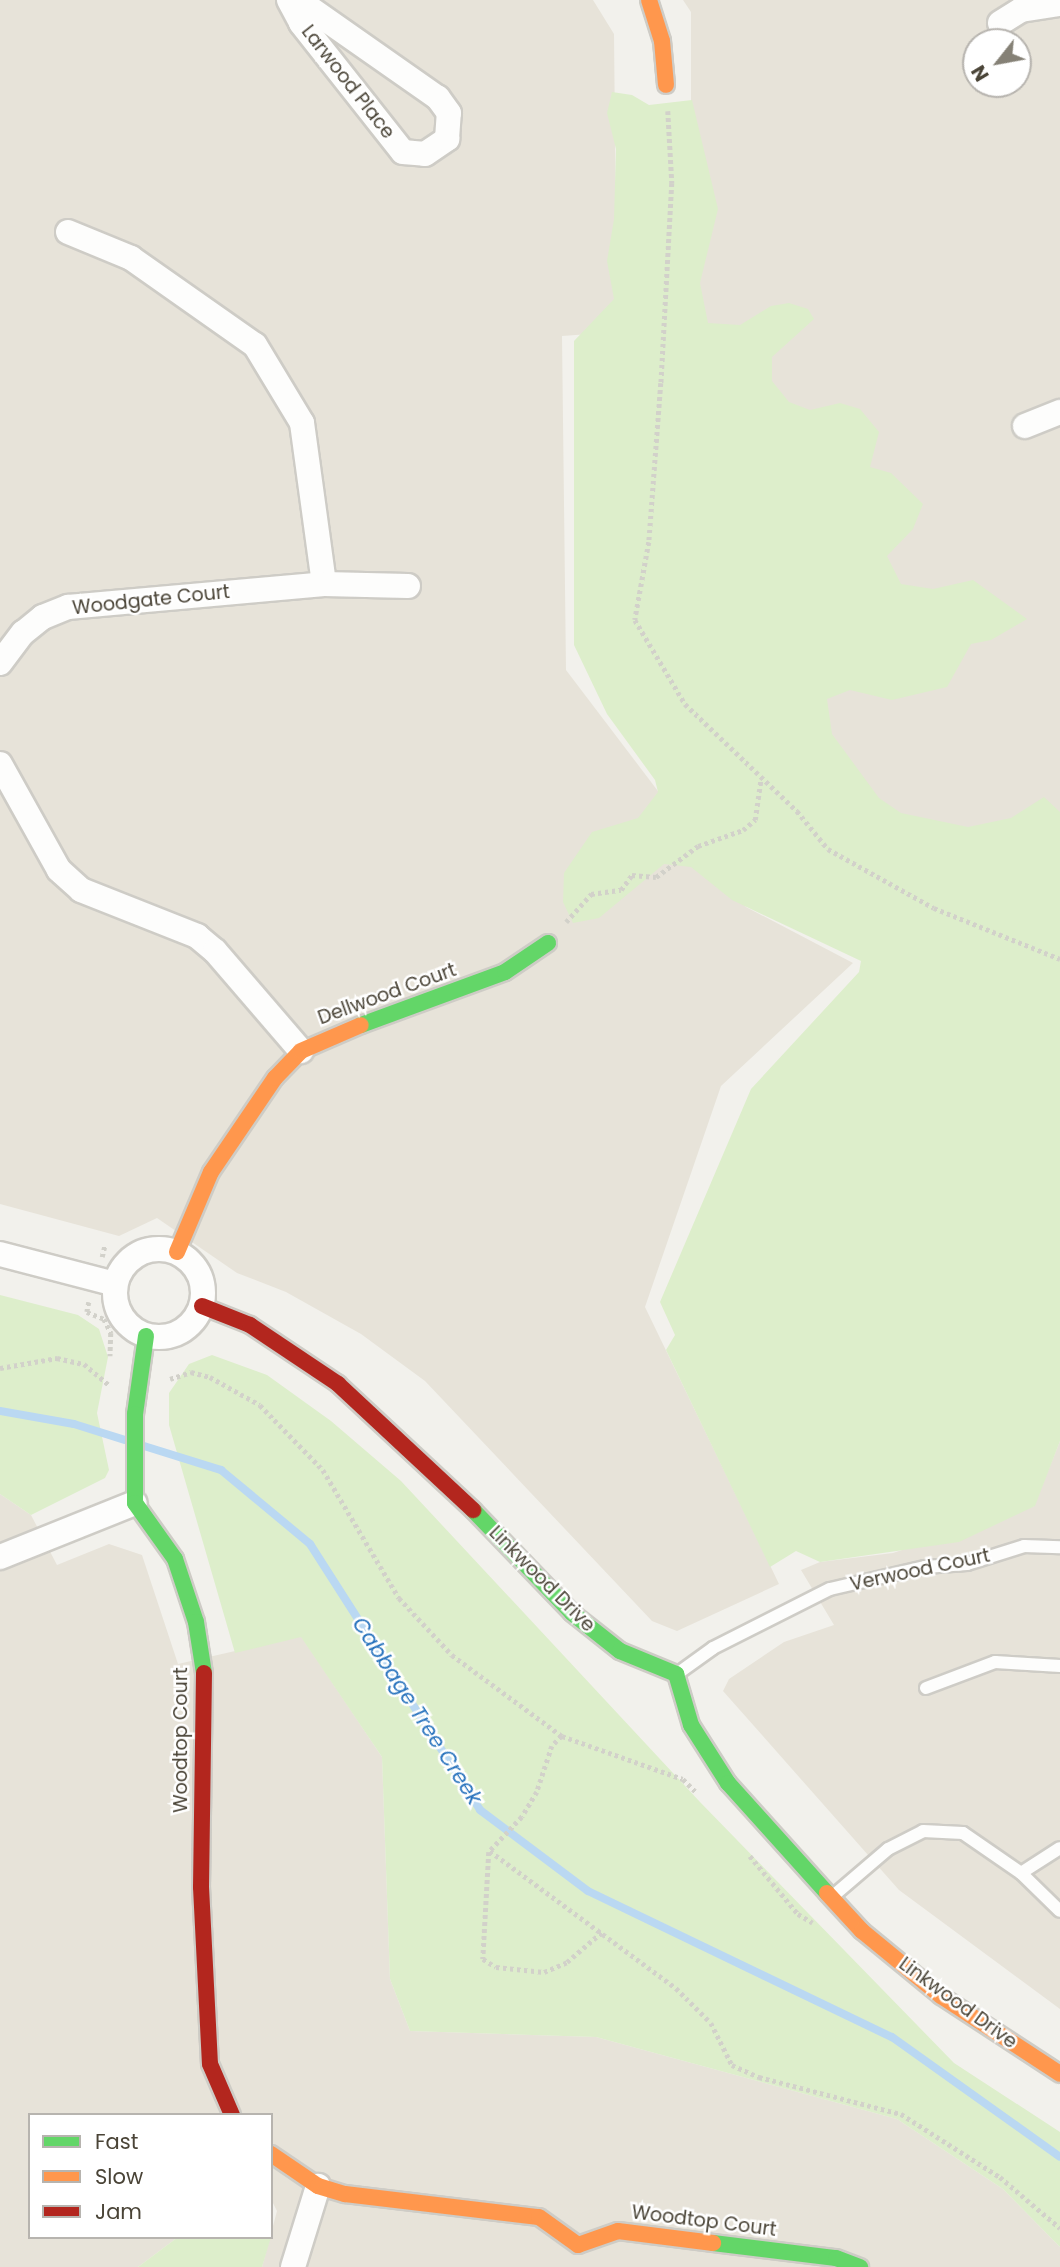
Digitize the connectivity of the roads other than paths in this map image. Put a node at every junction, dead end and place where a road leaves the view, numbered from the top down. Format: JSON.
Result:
{"nodes":[{"id":1,"x":289,"y":0,"type":"edge"},
{"id":2,"x":298,"y":0,"type":"edge"},
{"id":3,"x":649,"y":0,"type":"edge"},
{"id":4,"x":1060,"y":4,"type":"edge"},
{"id":5,"x":1000,"y":23,"type":"dead end"},
{"id":6,"x":666,"y":85,"type":"dead end"},
{"id":7,"x":68,"y":232,"type":"dead end"},
{"id":8,"x":1060,"y":412,"type":"edge"},
{"id":9,"x":1025,"y":426,"type":"dead end"},
{"id":10,"x":324,"y":584,"type":"junction"},
{"id":11,"x":408,"y":586,"type":"dead end"},
{"id":12,"x":0,"y":663,"type":"edge"},
{"id":13,"x":0,"y":764,"type":"edge"},
{"id":14,"x":548,"y":943,"type":"road end"},
{"id":15,"x":302,"y":1051,"type":"junction"},
{"id":16,"x":177,"y":1252,"type":"junction"},
{"id":17,"x":0,"y":1254,"type":"edge"},
{"id":18,"x":106,"y":1280,"type":"junction"},
{"id":19,"x":202,"y":1306,"type":"junction"},
{"id":20,"x":146,"y":1336,"type":"junction"},
{"id":21,"x":135,"y":1503,"type":"junction"},
{"id":22,"x":1060,"y":1547,"type":"edge"},
{"id":23,"x":0,"y":1558,"type":"edge"},
{"id":24,"x":1060,"y":1666,"type":"edge"},
{"id":25,"x":676,"y":1674,"type":"junction"},
{"id":26,"x":926,"y":1688,"type":"dead end"},
{"id":27,"x":1060,"y":1848,"type":"edge"},
{"id":28,"x":1021,"y":1873,"type":"junction"},
{"id":29,"x":830,"y":1898,"type":"junction"},
{"id":30,"x":1060,"y":1911,"type":"edge"},
{"id":31,"x":1060,"y":2074,"type":"edge"},
{"id":32,"x":231,"y":2113,"type":"edge"},
{"id":33,"x":273,"y":2155,"type":"edge"},
{"id":34,"x":318,"y":2186,"type":"junction"},
{"id":35,"x":575,"y":2256,"type":"edge"},
{"id":36,"x":293,"y":2267,"type":"edge"},
{"id":37,"x":860,"y":2267,"type":"edge"}],
"edges":[{"from":1,"to":2,"type":"street","name":"Larwood Place"},
{"from":3,"to":6,"type":"street"},
{"from":4,"to":5,"type":"street"},
{"from":7,"to":10,"type":"street"},
{"from":8,"to":9,"type":"street"},
{"from":10,"to":11,"type":"street","name":"Woodgate Court"},
{"from":10,"to":12,"type":"street","name":"Woodgate Court"},
{"from":13,"to":15,"type":"street"},
{"from":14,"to":15,"type":"street","name":"Dellwood Court"},
{"from":15,"to":16,"type":"street","name":"Dellwood Court"},
{"from":16,"to":18,"type":"street"},
{"from":16,"to":19,"type":"street"},
{"from":17,"to":18,"type":"street"},
{"from":18,"to":20,"type":"street"},
{"from":19,"to":20,"type":"street"},
{"from":19,"to":25,"type":"street","name":"Linkwood Drive"},
{"from":20,"to":21,"type":"street"},
{"from":21,"to":23,"type":"street"},
{"from":21,"to":32,"type":"street","name":"Woodtop Court"},
{"from":22,"to":25,"type":"lane","name":"Verwood Court"},
{"from":24,"to":26,"type":"lane"},
{"from":25,"to":29,"type":"street","name":"Linkwood Drive"},
{"from":27,"to":28,"type":"lane"},
{"from":28,"to":29,"type":"lane"},
{"from":28,"to":30,"type":"lane"},
{"from":29,"to":31,"type":"street","name":"Linkwood Drive"},
{"from":33,"to":34,"type":"street","name":"Woodtop Court"},
{"from":34,"to":35,"type":"street","name":"Woodtop Court"},
{"from":34,"to":36,"type":"street"},
{"from":35,"to":37,"type":"street","name":"Woodtop Court"}]}
